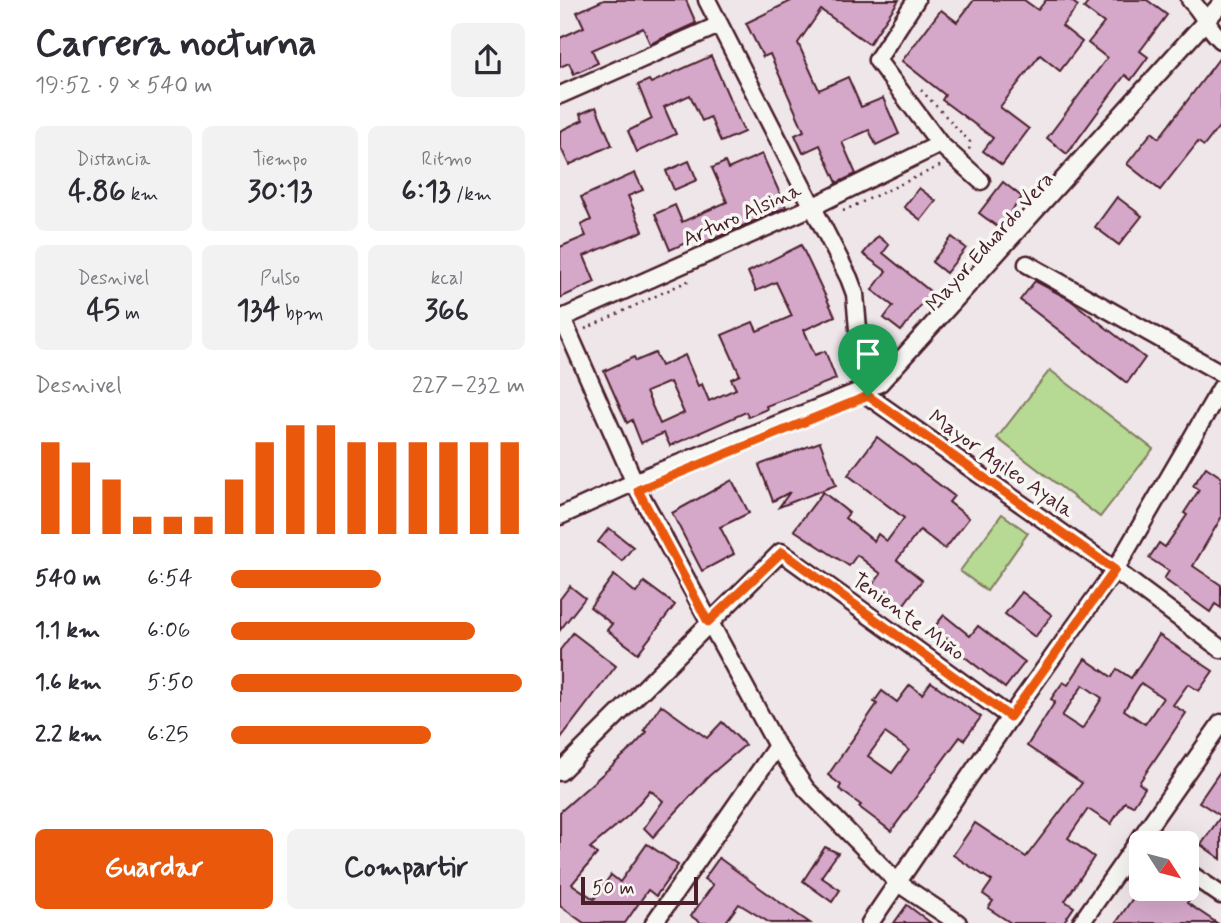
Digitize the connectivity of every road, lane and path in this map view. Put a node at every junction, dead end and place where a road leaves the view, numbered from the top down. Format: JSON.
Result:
{"nodes":[{"id":1,"x":707,"y":0,"type":"edge"},
{"id":2,"x":916,"y":0,"type":"edge"},
{"id":3,"x":1190,"y":0,"type":"edge"},
{"id":4,"x":1221,"y":4,"type":"edge"},
{"id":5,"x":1204,"y":23,"type":"junction"},
{"id":6,"x":719,"y":25,"type":"junction"},
{"id":7,"x":1221,"y":40,"type":"edge"},
{"id":8,"x":913,"y":82,"type":"dead end"},
{"id":9,"x":560,"y":94,"type":"edge"},
{"id":10,"x":940,"y":144,"type":"junction"},
{"id":11,"x":962,"y":156,"type":"junction"},
{"id":12,"x":981,"y":181,"type":"dead end"},
{"id":13,"x":812,"y":207,"type":"junction"},
{"id":14,"x":836,"y":214,"type":"dead end"},
{"id":15,"x":1027,"y":264,"type":"dead end"},
{"id":16,"x":695,"y":278,"type":"dead end"},
{"id":17,"x":561,"y":318,"type":"edge"},
{"id":18,"x":581,"y":333,"type":"dead end"},
{"id":19,"x":1221,"y":373,"type":"edge"},
{"id":20,"x":863,"y":388,"type":"junction"},
{"id":21,"x":1221,"y":388,"type":"edge"},
{"id":22,"x":634,"y":482,"type":"junction"},
{"id":23,"x":560,"y":516,"type":"edge"},
{"id":24,"x":1115,"y":570,"type":"junction"},
{"id":25,"x":708,"y":622,"type":"junction"},
{"id":26,"x":1221,"y":649,"type":"edge"},
{"id":27,"x":1010,"y":717,"type":"junction"},
{"id":28,"x":1221,"y":723,"type":"edge"},
{"id":29,"x":777,"y":746,"type":"junction"},
{"id":30,"x":560,"y":772,"type":"edge"},
{"id":31,"x":1151,"y":831,"type":"edge"},
{"id":32,"x":1129,"y":861,"type":"edge"},
{"id":33,"x":1199,"y":880,"type":"edge"},
{"id":34,"x":898,"y":883,"type":"junction"},
{"id":35,"x":1221,"y":895,"type":"edge"},
{"id":36,"x":654,"y":923,"type":"edge"},
{"id":37,"x":870,"y":923,"type":"edge"},
{"id":38,"x":958,"y":923,"type":"edge"},
{"id":39,"x":1081,"y":923,"type":"edge"}],
"edges":[{"from":1,"to":6,"type":"street"},
{"from":2,"to":10,"type":"street"},
{"from":3,"to":5,"type":"street"},
{"from":4,"to":5,"type":"street","name":"Mayor Eduardo Vera"},
{"from":5,"to":7,"type":"street"},
{"from":5,"to":20,"type":"street","name":"Mayor Eduardo Vera"},
{"from":6,"to":9,"type":"street"},
{"from":6,"to":13,"type":"street"},
{"from":8,"to":11,"type":"path"},
{"from":10,"to":11,"type":"street"},
{"from":10,"to":13,"type":"street","name":"Arturo Alsina"},
{"from":11,"to":12,"type":"street"},
{"from":11,"to":14,"type":"path"},
{"from":13,"to":17,"type":"street","name":"Arturo Alsina"},
{"from":13,"to":20,"type":"street"},
{"from":15,"to":19,"type":"street"},
{"from":16,"to":18,"type":"path","name":"Arturo Alsina"},
{"from":17,"to":22,"type":"street"},
{"from":20,"to":22,"type":"street","name":"Mayor Eduardo Vera"},
{"from":20,"to":24,"type":"street","name":"Mayor Agileo Ayala"},
{"from":21,"to":24,"type":"street"},
{"from":22,"to":23,"type":"street","name":"Mayor Eduardo Vera"},
{"from":22,"to":25,"type":"street"},
{"from":24,"to":26,"type":"street","name":"Mayor Agileo Ayala"},
{"from":24,"to":27,"type":"street"},
{"from":25,"to":27,"type":"street","name":"Teniente Miño"},
{"from":25,"to":29,"type":"street"},
{"from":25,"to":30,"type":"street"},
{"from":27,"to":34,"type":"street"},
{"from":28,"to":31,"type":"street"},
{"from":29,"to":34,"type":"street"},
{"from":29,"to":36,"type":"street"},
{"from":32,"to":39,"type":"street"},
{"from":33,"to":35,"type":"street"},
{"from":34,"to":37,"type":"street"},
{"from":34,"to":38,"type":"street"}]}
